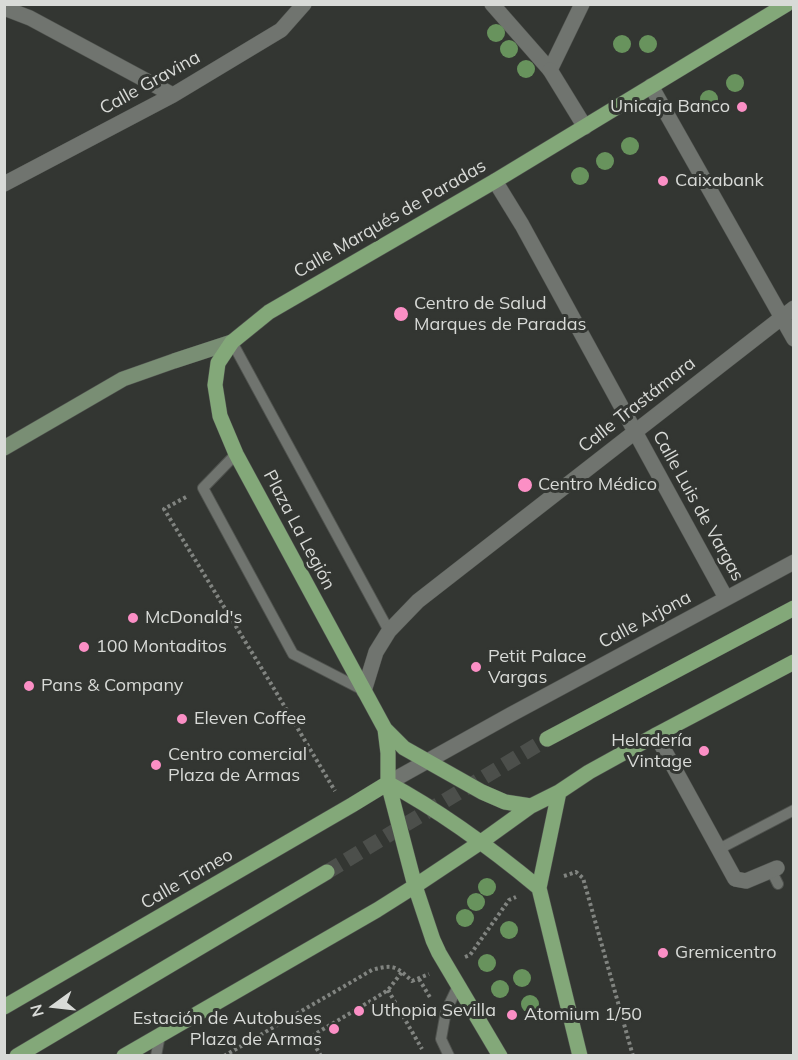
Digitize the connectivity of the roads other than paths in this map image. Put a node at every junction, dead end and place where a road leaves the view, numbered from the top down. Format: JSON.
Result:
{"nodes":[{"id":1,"x":39,"y":4,"type":"edge"},
{"id":2,"x":304,"y":4,"type":"edge"},
{"id":3,"x":492,"y":4,"type":"edge"},
{"id":4,"x":582,"y":4,"type":"edge"},
{"id":5,"x":791,"y":6,"type":"edge"},
{"id":6,"x":4,"y":8,"type":"edge"},
{"id":7,"x":30,"y":18,"type":"junction"},
{"id":8,"x":550,"y":70,"type":"junction"},
{"id":9,"x":651,"y":86,"type":"junction"},
{"id":10,"x":173,"y":95,"type":"junction"},
{"id":11,"x":585,"y":127,"type":"junction"},
{"id":12,"x":495,"y":180,"type":"junction"},
{"id":13,"x":4,"y":184,"type":"edge"},
{"id":14,"x":787,"y":313,"type":"edge"},
{"id":15,"x":794,"y":339,"type":"edge"},
{"id":16,"x":232,"y":342,"type":"junction"},
{"id":17,"x":634,"y":432,"type":"junction"},
{"id":18,"x":4,"y":448,"type":"edge"},
{"id":19,"x":236,"y":454,"type":"junction"},
{"id":20,"x":794,"y":562,"type":"edge"},
{"id":21,"x":726,"y":598,"type":"junction"},
{"id":22,"x":794,"y":608,"type":"edge"},
{"id":23,"x":389,"y":631,"type":"junction"},
{"id":24,"x":794,"y":662,"type":"edge"},
{"id":25,"x":364,"y":691,"type":"junction"},
{"id":26,"x":385,"y":729,"type":"junction"},
{"id":27,"x":656,"y":735,"type":"junction"},
{"id":28,"x":547,"y":740,"type":"tunnel mouth"},
{"id":29,"x":428,"y":761,"type":"junction"},
{"id":30,"x":388,"y":783,"type":"junction"},
{"id":31,"x":559,"y":792,"type":"junction"},
{"id":32,"x":531,"y":806,"type":"junction"},
{"id":33,"x":794,"y":810,"type":"edge"},
{"id":34,"x":481,"y":842,"type":"junction"},
{"id":35,"x":719,"y":849,"type":"junction"},
{"id":36,"x":774,"y":869,"type":"joint"},
{"id":37,"x":327,"y":872,"type":"tunnel mouth"},
{"id":38,"x":778,"y":884,"type":"dead end"},
{"id":39,"x":415,"y":886,"type":"junction"},
{"id":40,"x":539,"y":888,"type":"junction"},
{"id":41,"x":458,"y":986,"type":"junction"},
{"id":42,"x":4,"y":1007,"type":"edge"},
{"id":43,"x":160,"y":1035,"type":"junction"},
{"id":44,"x":17,"y":1056,"type":"edge"},
{"id":45,"x":124,"y":1056,"type":"edge"},
{"id":46,"x":156,"y":1056,"type":"edge"},
{"id":47,"x":449,"y":1056,"type":"edge"},
{"id":48,"x":500,"y":1056,"type":"edge"},
{"id":49,"x":580,"y":1056,"type":"edge"}],
"edges":[{"from":1,"to":7,"type":"street"},
{"from":2,"to":10,"type":"street","name":"Calle Gravina"},
{"from":3,"to":8,"type":"street"},
{"from":4,"to":8,"type":"street"},
{"from":5,"to":9,"type":"main road","name":"Calle Marqués de Paradas"},
{"from":6,"to":7,"type":"street"},
{"from":7,"to":10,"type":"street"},
{"from":8,"to":11,"type":"street"},
{"from":9,"to":11,"type":"main road","name":"Calle Marqués de Paradas"},
{"from":9,"to":14,"type":"street"},
{"from":10,"to":13,"type":"street","name":"Calle Gravina"},
{"from":11,"to":12,"type":"main road","name":"Calle Marqués de Paradas"},
{"from":12,"to":16,"type":"main road","name":"Calle Marqués de Paradas"},
{"from":12,"to":17,"type":"street","name":"Calle Luis de Vargas"},
{"from":14,"to":15,"type":"street"},
{"from":14,"to":17,"type":"street","name":"Calle Trastámara"},
{"from":16,"to":18,"type":"main road","name":"Calle Marqués de Paradas"},
{"from":16,"to":19,"type":"main road","name":"Plaza La Legión"},
{"from":16,"to":23,"type":"lane"},
{"from":17,"to":21,"type":"street","name":"Calle Luis de Vargas"},
{"from":17,"to":23,"type":"street","name":"Calle Trastámara"},
{"from":19,"to":25,"type":"main road","name":"Plaza La Legión"},
{"from":19,"to":25,"type":"lane"},
{"from":20,"to":21,"type":"street","name":"Calle Arjona"},
{"from":21,"to":29,"type":"street","name":"Calle Arjona"},
{"from":22,"to":28,"type":"main road"},
{"from":23,"to":25,"type":"street","name":"Calle Trastámara"},
{"from":24,"to":27,"type":"main road"},
{"from":25,"to":26,"type":"main road","name":"Plaza La Legión"},
{"from":26,"to":29,"type":"main road"},
{"from":26,"to":30,"type":"main road"},
{"from":27,"to":31,"type":"main road"},
{"from":27,"to":35,"type":"street"},
{"from":29,"to":30,"type":"street","name":"Calle Arjona"},
{"from":29,"to":32,"type":"main road"},
{"from":30,"to":34,"type":"main road"},
{"from":30,"to":39,"type":"main road"},
{"from":30,"to":42,"type":"main road","name":"Calle Torneo"},
{"from":31,"to":32,"type":"main road"},
{"from":31,"to":40,"type":"main road"},
{"from":32,"to":34,"type":"main road"},
{"from":33,"to":35,"type":"lane"},
{"from":34,"to":39,"type":"main road"},
{"from":34,"to":40,"type":"main road"},
{"from":35,"to":36,"type":"street"},
{"from":36,"to":38,"type":"lane"},
{"from":37,"to":44,"type":"main road"},
{"from":39,"to":41,"type":"main road"},
{"from":39,"to":43,"type":"main road"},
{"from":40,"to":49,"type":"main road"},
{"from":41,"to":47,"type":"lane"},
{"from":41,"to":48,"type":"main road"},
{"from":43,"to":45,"type":"main road"},
{"from":43,"to":46,"type":"lane"}]}
